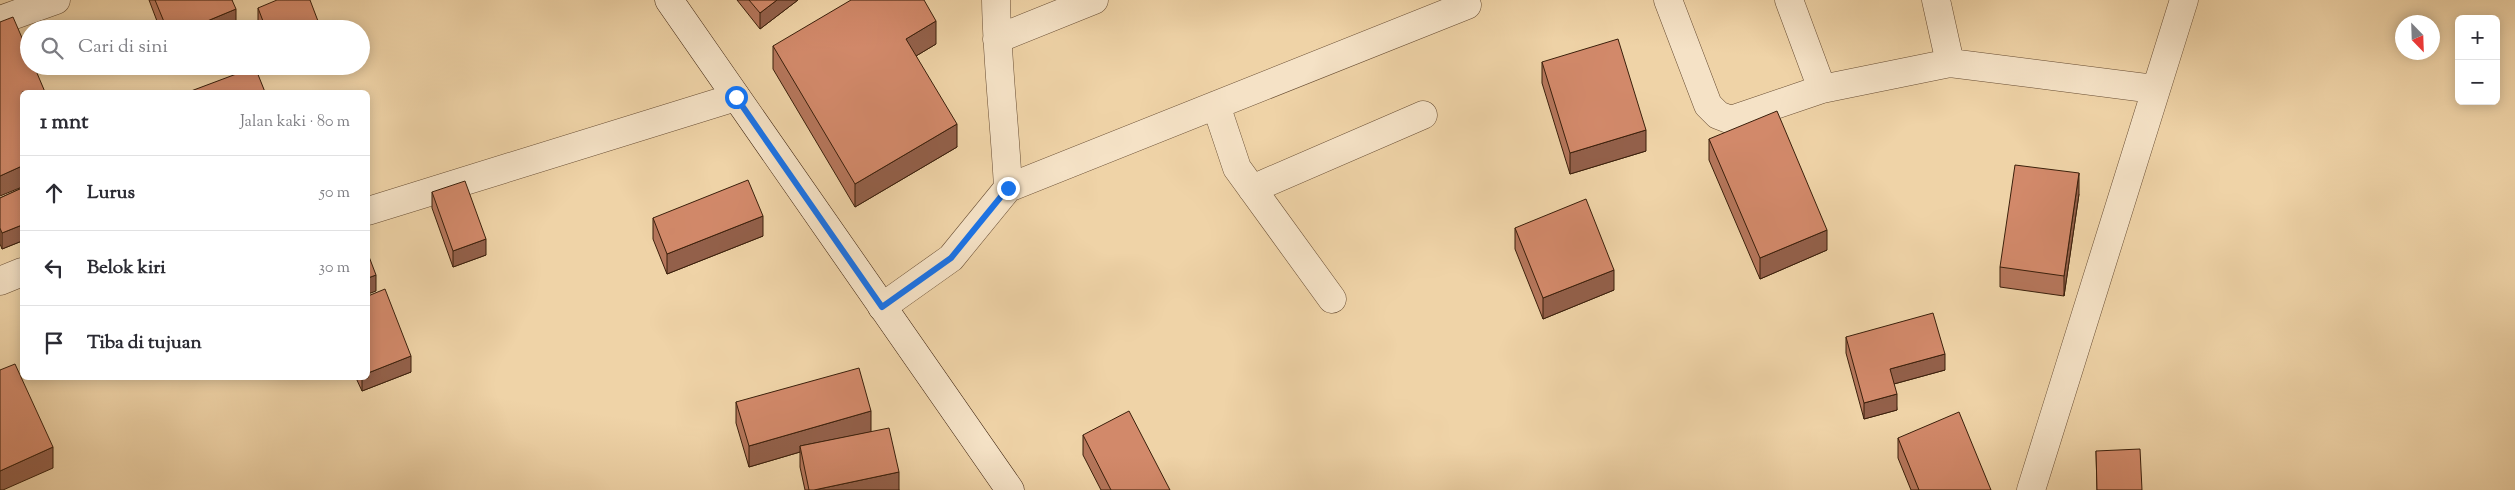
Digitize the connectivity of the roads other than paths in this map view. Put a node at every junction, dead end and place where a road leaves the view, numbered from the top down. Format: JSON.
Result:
{"nodes":[{"id":1,"x":56,"y":0,"type":"edge"},
{"id":2,"x":669,"y":0,"type":"edge"},
{"id":3,"x":996,"y":0,"type":"edge"},
{"id":4,"x":1094,"y":0,"type":"edge"},
{"id":5,"x":1668,"y":0,"type":"edge"},
{"id":6,"x":1789,"y":0,"type":"edge"},
{"id":7,"x":1936,"y":0,"type":"edge"},
{"id":8,"x":2184,"y":0,"type":"edge"},
{"id":9,"x":1467,"y":5,"type":"dead end"},
{"id":10,"x":0,"y":20,"type":"edge"},
{"id":11,"x":997,"y":39,"type":"junction"},
{"id":12,"x":1950,"y":63,"type":"junction"},
{"id":13,"x":1822,"y":89,"type":"junction"},
{"id":14,"x":2154,"y":89,"type":"junction"},
{"id":15,"x":736,"y":97,"type":"junction"},
{"id":16,"x":1216,"y":105,"type":"junction"},
{"id":17,"x":1423,"y":115,"type":"dead end"},
{"id":18,"x":1008,"y":188,"type":"junction"},
{"id":19,"x":1252,"y":189,"type":"junction"},
{"id":20,"x":370,"y":210,"type":"edge"},
{"id":21,"x":20,"y":273,"type":"edge"},
{"id":22,"x":0,"y":281,"type":"edge"},
{"id":23,"x":1332,"y":299,"type":"dead end"},
{"id":24,"x":882,"y":307,"type":"junction"},
{"id":25,"x":1010,"y":490,"type":"edge"},
{"id":26,"x":2031,"y":490,"type":"edge"}],
"edges":[{"from":1,"to":10,"type":"street"},
{"from":2,"to":15,"type":"street"},
{"from":3,"to":11,"type":"street"},
{"from":4,"to":11,"type":"street"},
{"from":5,"to":13,"type":"street"},
{"from":6,"to":13,"type":"street"},
{"from":7,"to":12,"type":"street"},
{"from":8,"to":14,"type":"street"},
{"from":9,"to":16,"type":"street"},
{"from":11,"to":18,"type":"street"},
{"from":12,"to":13,"type":"street"},
{"from":12,"to":14,"type":"street"},
{"from":14,"to":26,"type":"street"},
{"from":15,"to":20,"type":"street"},
{"from":15,"to":24,"type":"street"},
{"from":16,"to":18,"type":"street"},
{"from":16,"to":19,"type":"street"},
{"from":17,"to":19,"type":"street"},
{"from":18,"to":24,"type":"street"},
{"from":19,"to":23,"type":"street"},
{"from":21,"to":22,"type":"street"},
{"from":24,"to":25,"type":"street"}]}
